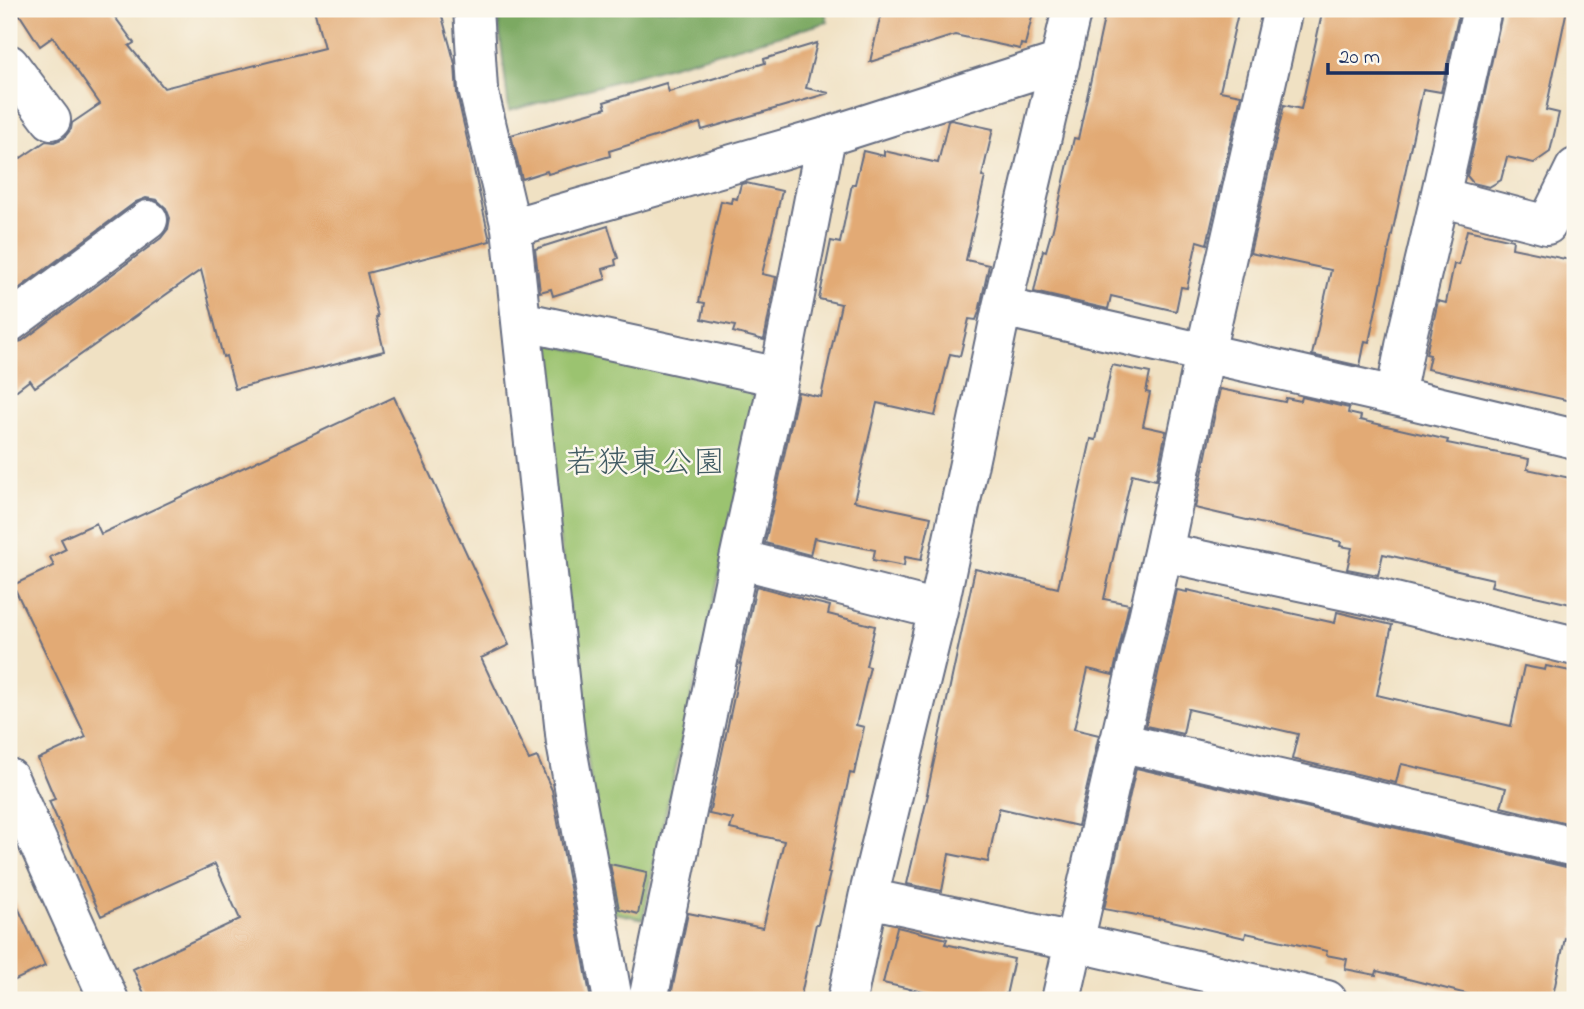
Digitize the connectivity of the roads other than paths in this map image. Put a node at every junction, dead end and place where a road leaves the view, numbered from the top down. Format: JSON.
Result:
{"nodes":[{"id":1,"x":473,"y":9,"type":"edge"},
{"id":2,"x":1072,"y":9,"type":"edge"},
{"id":3,"x":1283,"y":9,"type":"edge"},
{"id":4,"x":1482,"y":9,"type":"edge"},
{"id":5,"x":1060,"y":62,"type":"junction"},
{"id":6,"x":9,"y":64,"type":"edge"},
{"id":7,"x":51,"y":120,"type":"dead end"},
{"id":8,"x":826,"y":137,"type":"junction"},
{"id":9,"x":1575,"y":168,"type":"edge"},
{"id":10,"x":1440,"y":197,"type":"junction"},
{"id":11,"x":148,"y":220,"type":"dead end"},
{"id":12,"x":511,"y":228,"type":"junction"},
{"id":13,"x":1002,"y":307,"type":"junction"},
{"id":14,"x":521,"y":321,"type":"junction"},
{"id":15,"x":9,"y":323,"type":"edge"},
{"id":16,"x":1205,"y":353,"type":"junction"},
{"id":17,"x":779,"y":377,"type":"junction"},
{"id":18,"x":1395,"y":396,"type":"junction"},
{"id":19,"x":1575,"y":439,"type":"edge"},
{"id":20,"x":1163,"y":552,"type":"junction"},
{"id":21,"x":739,"y":559,"type":"junction"},
{"id":22,"x":938,"y":610,"type":"junction"},
{"id":23,"x":1575,"y":646,"type":"edge"},
{"id":24,"x":1119,"y":742,"type":"junction"},
{"id":25,"x":9,"y":779,"type":"edge"},
{"id":26,"x":1575,"y":847,"type":"edge"},
{"id":27,"x":868,"y":898,"type":"junction"},
{"id":28,"x":1074,"y":942,"type":"junction"},
{"id":29,"x":109,"y":1000,"type":"edge"},
{"id":30,"x":613,"y":1000,"type":"edge"},
{"id":31,"x":648,"y":1000,"type":"edge"},
{"id":32,"x":847,"y":1000,"type":"edge"},
{"id":33,"x":1061,"y":1000,"type":"edge"},
{"id":34,"x":1328,"y":1000,"type":"edge"}],
"edges":[{"from":1,"to":12,"type":"street"},
{"from":2,"to":5,"type":"street"},
{"from":3,"to":16,"type":"street"},
{"from":4,"to":10,"type":"street"},
{"from":5,"to":8,"type":"street"},
{"from":5,"to":13,"type":"street"},
{"from":6,"to":7,"type":"street"},
{"from":8,"to":12,"type":"street"},
{"from":8,"to":17,"type":"street"},
{"from":9,"to":10,"type":"street"},
{"from":10,"to":18,"type":"street"},
{"from":11,"to":15,"type":"street"},
{"from":12,"to":14,"type":"street"},
{"from":13,"to":16,"type":"street"},
{"from":13,"to":22,"type":"street"},
{"from":14,"to":17,"type":"street"},
{"from":14,"to":30,"type":"street"},
{"from":16,"to":18,"type":"street"},
{"from":16,"to":20,"type":"street"},
{"from":17,"to":21,"type":"street"},
{"from":18,"to":19,"type":"street"},
{"from":20,"to":23,"type":"street"},
{"from":20,"to":24,"type":"street"},
{"from":21,"to":22,"type":"street"},
{"from":21,"to":31,"type":"street"},
{"from":22,"to":27,"type":"street"},
{"from":24,"to":26,"type":"street"},
{"from":24,"to":28,"type":"street"},
{"from":25,"to":29,"type":"street"},
{"from":27,"to":28,"type":"street"},
{"from":27,"to":32,"type":"street"},
{"from":28,"to":33,"type":"street"},
{"from":28,"to":34,"type":"street"}]}
